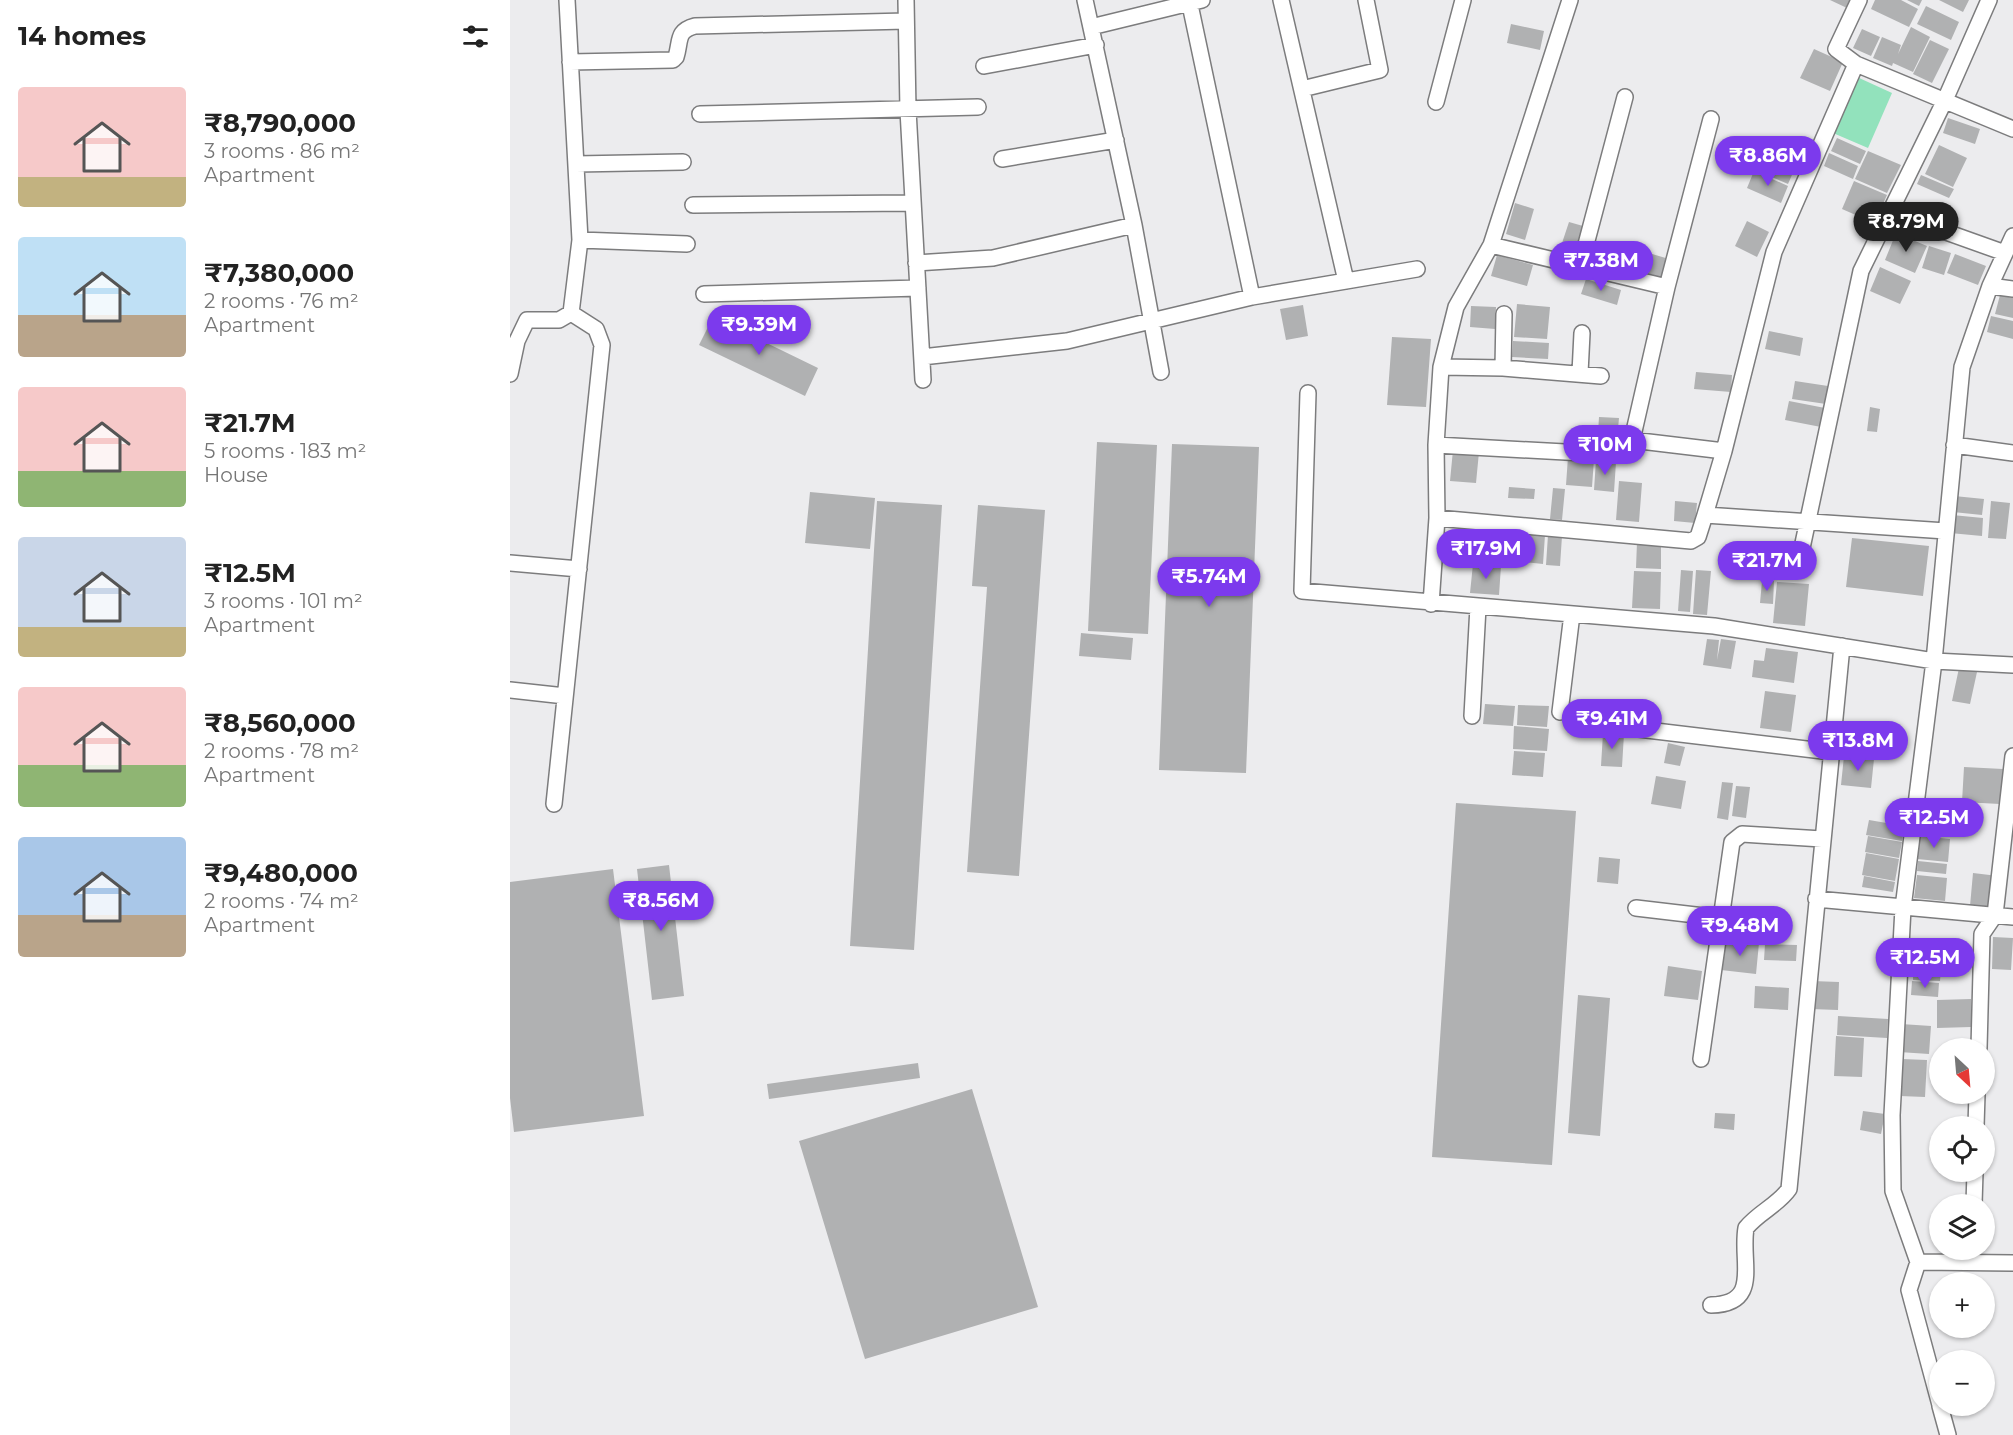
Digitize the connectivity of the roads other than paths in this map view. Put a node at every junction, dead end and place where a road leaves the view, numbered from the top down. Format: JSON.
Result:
{"nodes":[{"id":1,"x":567,"y":0,"type":"edge"},
{"id":2,"x":906,"y":0,"type":"edge"},
{"id":3,"x":1085,"y":0,"type":"edge"},
{"id":4,"x":1281,"y":0,"type":"edge"},
{"id":5,"x":1366,"y":0,"type":"edge"},
{"id":6,"x":1463,"y":0,"type":"edge"},
{"id":7,"x":1570,"y":0,"type":"edge"},
{"id":8,"x":1859,"y":0,"type":"edge"},
{"id":9,"x":1989,"y":0,"type":"edge"},
{"id":10,"x":1194,"y":1,"type":"edge"},
{"id":11,"x":906,"y":21,"type":"junction"},
{"id":12,"x":1091,"y":27,"type":"junction"},
{"id":13,"x":1096,"y":45,"type":"junction"},
{"id":14,"x":570,"y":62,"type":"junction"},
{"id":15,"x":1856,"y":64,"type":"junction"},
{"id":16,"x":984,"y":66,"type":"dead end"},
{"id":17,"x":1302,"y":89,"type":"junction"},
{"id":18,"x":1625,"y":97,"type":"dead end"},
{"id":19,"x":1945,"y":100,"type":"junction"},
{"id":20,"x":1436,"y":102,"type":"dead end"},
{"id":21,"x":978,"y":107,"type":"dead end"},
{"id":22,"x":908,"y":110,"type":"junction"},
{"id":23,"x":700,"y":114,"type":"dead end"},
{"id":24,"x":1711,"y":119,"type":"dead end"},
{"id":25,"x":2013,"y":129,"type":"edge"},
{"id":26,"x":1116,"y":140,"type":"junction"},
{"id":27,"x":1002,"y":159,"type":"dead end"},
{"id":28,"x":683,"y":162,"type":"dead end"},
{"id":29,"x":576,"y":164,"type":"junction"},
{"id":30,"x":913,"y":203,"type":"junction"},
{"id":31,"x":693,"y":205,"type":"dead end"},
{"id":32,"x":1890,"y":212,"type":"junction"},
{"id":33,"x":1134,"y":225,"type":"junction"},
{"id":34,"x":2013,"y":236,"type":"edge"},
{"id":35,"x":580,"y":240,"type":"junction"},
{"id":36,"x":687,"y":244,"type":"dead end"},
{"id":37,"x":1491,"y":246,"type":"junction"},
{"id":38,"x":2005,"y":253,"type":"junction"},
{"id":39,"x":916,"y":263,"type":"junction"},
{"id":40,"x":1580,"y":267,"type":"junction"},
{"id":41,"x":1417,"y":269,"type":"dead end"},
{"id":42,"x":1346,"y":281,"type":"junction"},
{"id":43,"x":1990,"y":286,"type":"junction"},
{"id":44,"x":1667,"y":287,"type":"junction"},
{"id":45,"x":918,"y":288,"type":"junction"},
{"id":46,"x":2013,"y":289,"type":"edge"},
{"id":47,"x":704,"y":294,"type":"dead end"},
{"id":48,"x":1252,"y":297,"type":"junction"},
{"id":49,"x":571,"y":313,"type":"junction"},
{"id":50,"x":1504,"y":314,"type":"dead end"},
{"id":51,"x":1152,"y":321,"type":"junction"},
{"id":52,"x":1582,"y":333,"type":"dead end"},
{"id":53,"x":922,"y":357,"type":"junction"},
{"id":54,"x":1441,"y":367,"type":"junction"},
{"id":55,"x":1503,"y":369,"type":"junction"},
{"id":56,"x":1161,"y":372,"type":"dead end"},
{"id":57,"x":1580,"y":373,"type":"junction"},
{"id":58,"x":510,"y":374,"type":"edge"},
{"id":59,"x":1602,"y":376,"type":"dead end"},
{"id":60,"x":923,"y":380,"type":"dead end"},
{"id":61,"x":1308,"y":393,"type":"dead end"},
{"id":62,"x":1632,"y":440,"type":"junction"},
{"id":63,"x":1436,"y":445,"type":"junction"},
{"id":64,"x":1954,"y":445,"type":"junction"},
{"id":65,"x":1724,"y":452,"type":"junction"},
{"id":66,"x":2013,"y":453,"type":"edge"},
{"id":67,"x":1705,"y":515,"type":"junction"},
{"id":68,"x":1437,"y":518,"type":"junction"},
{"id":69,"x":1807,"y":520,"type":"junction"},
{"id":70,"x":1946,"y":531,"type":"junction"},
{"id":71,"x":1799,"y":562,"type":"dead end"},
{"id":72,"x":510,"y":563,"type":"edge"},
{"id":73,"x":579,"y":569,"type":"junction"},
{"id":74,"x":1431,"y":604,"type":"junction"},
{"id":75,"x":1478,"y":607,"type":"junction"},
{"id":76,"x":1572,"y":614,"type":"junction"},
{"id":77,"x":1842,"y":646,"type":"junction"},
{"id":78,"x":1934,"y":661,"type":"junction"},
{"id":79,"x":2013,"y":664,"type":"edge"},
{"id":80,"x":510,"y":690,"type":"edge"},
{"id":81,"x":565,"y":696,"type":"junction"},
{"id":82,"x":1560,"y":712,"type":"dead end"},
{"id":83,"x":1472,"y":716,"type":"dead end"},
{"id":84,"x":1605,"y":725,"type":"dead end"},
{"id":85,"x":1831,"y":752,"type":"junction"},
{"id":86,"x":2013,"y":756,"type":"edge"},
{"id":87,"x":554,"y":804,"type":"dead end"},
{"id":88,"x":1822,"y":839,"type":"junction"},
{"id":89,"x":1816,"y":899,"type":"junction"},
{"id":90,"x":1636,"y":908,"type":"dead end"},
{"id":91,"x":1903,"y":908,"type":"junction"},
{"id":92,"x":1995,"y":915,"type":"junction"},
{"id":93,"x":2013,"y":917,"type":"edge"},
{"id":94,"x":1721,"y":918,"type":"junction"},
{"id":95,"x":1978,"y":1038,"type":"edge"},
{"id":96,"x":1701,"y":1059,"type":"dead end"},
{"id":97,"x":1936,"y":1260,"type":"edge"},
{"id":98,"x":1995,"y":1260,"type":"edge"},
{"id":99,"x":1918,"y":1262,"type":"junction"},
{"id":100,"x":2013,"y":1263,"type":"edge"},
{"id":101,"x":1711,"y":1305,"type":"dead end"},
{"id":102,"x":1929,"y":1364,"type":"edge"},
{"id":103,"x":1943,"y":1416,"type":"edge"},
{"id":104,"x":1948,"y":1435,"type":"edge"}],
"edges":[{"from":1,"to":14,"type":"street"},
{"from":2,"to":11,"type":"street"},
{"from":3,"to":12,"type":"street"},
{"from":4,"to":17,"type":"street"},
{"from":5,"to":17,"type":"street"},
{"from":6,"to":20,"type":"street"},
{"from":7,"to":37,"type":"street"},
{"from":8,"to":15,"type":"street"},
{"from":9,"to":19,"type":"street"},
{"from":10,"to":12,"type":"street"},
{"from":10,"to":48,"type":"street"},
{"from":11,"to":14,"type":"street"},
{"from":11,"to":22,"type":"street"},
{"from":12,"to":13,"type":"street"},
{"from":13,"to":16,"type":"street"},
{"from":13,"to":26,"type":"street"},
{"from":14,"to":29,"type":"street"},
{"from":15,"to":19,"type":"street"},
{"from":15,"to":65,"type":"street"},
{"from":17,"to":42,"type":"street"},
{"from":18,"to":40,"type":"street"},
{"from":19,"to":25,"type":"street"},
{"from":19,"to":32,"type":"street"},
{"from":21,"to":22,"type":"street"},
{"from":22,"to":23,"type":"street"},
{"from":22,"to":30,"type":"street"},
{"from":24,"to":44,"type":"street"},
{"from":26,"to":27,"type":"street"},
{"from":26,"to":33,"type":"street"},
{"from":28,"to":29,"type":"street"},
{"from":29,"to":35,"type":"street"},
{"from":30,"to":31,"type":"street"},
{"from":30,"to":39,"type":"street"},
{"from":32,"to":38,"type":"street"},
{"from":32,"to":69,"type":"street"},
{"from":33,"to":39,"type":"street"},
{"from":33,"to":51,"type":"street"},
{"from":34,"to":38,"type":"street"},
{"from":35,"to":36,"type":"street"},
{"from":35,"to":49,"type":"street"},
{"from":37,"to":40,"type":"street"},
{"from":37,"to":54,"type":"street"},
{"from":38,"to":43,"type":"street"},
{"from":39,"to":45,"type":"street"},
{"from":40,"to":44,"type":"street"},
{"from":41,"to":42,"type":"street"},
{"from":42,"to":48,"type":"street"},
{"from":43,"to":46,"type":"street"},
{"from":43,"to":64,"type":"street"},
{"from":44,"to":62,"type":"street"},
{"from":45,"to":47,"type":"street"},
{"from":45,"to":53,"type":"street"},
{"from":48,"to":51,"type":"street"},
{"from":49,"to":58,"type":"street"},
{"from":49,"to":73,"type":"street"},
{"from":50,"to":55,"type":"street"},
{"from":51,"to":53,"type":"street"},
{"from":51,"to":56,"type":"street"},
{"from":52,"to":57,"type":"street"},
{"from":53,"to":60,"type":"street"},
{"from":54,"to":55,"type":"street"},
{"from":54,"to":63,"type":"street"},
{"from":55,"to":57,"type":"street"},
{"from":57,"to":59,"type":"street"},
{"from":61,"to":74,"type":"street"},
{"from":62,"to":63,"type":"street"},
{"from":62,"to":65,"type":"street"},
{"from":63,"to":68,"type":"street"},
{"from":64,"to":66,"type":"street"},
{"from":64,"to":70,"type":"street"},
{"from":65,"to":67,"type":"street"},
{"from":67,"to":68,"type":"street"},
{"from":67,"to":69,"type":"street"},
{"from":68,"to":74,"type":"street"},
{"from":69,"to":70,"type":"street"},
{"from":69,"to":71,"type":"street"},
{"from":70,"to":78,"type":"street"},
{"from":72,"to":73,"type":"street"},
{"from":73,"to":81,"type":"street"},
{"from":74,"to":75,"type":"street"},
{"from":75,"to":76,"type":"street"},
{"from":75,"to":83,"type":"street"},
{"from":76,"to":77,"type":"street"},
{"from":76,"to":82,"type":"street"},
{"from":77,"to":78,"type":"street"},
{"from":77,"to":85,"type":"street"},
{"from":78,"to":79,"type":"street"},
{"from":78,"to":91,"type":"street"},
{"from":80,"to":81,"type":"street"},
{"from":81,"to":87,"type":"street"},
{"from":84,"to":85,"type":"street"},
{"from":85,"to":88,"type":"street"},
{"from":86,"to":92,"type":"street"},
{"from":88,"to":89,"type":"street"},
{"from":88,"to":94,"type":"street"},
{"from":89,"to":91,"type":"street"},
{"from":89,"to":101,"type":"street"},
{"from":90,"to":94,"type":"street"},
{"from":91,"to":92,"type":"street"},
{"from":91,"to":99,"type":"street"},
{"from":92,"to":93,"type":"street"},
{"from":92,"to":95,"type":"street"},
{"from":94,"to":96,"type":"street"},
{"from":97,"to":99,"type":"street"},
{"from":98,"to":100,"type":"street"},
{"from":99,"to":102,"type":"street"},
{"from":103,"to":104,"type":"street"}]}
